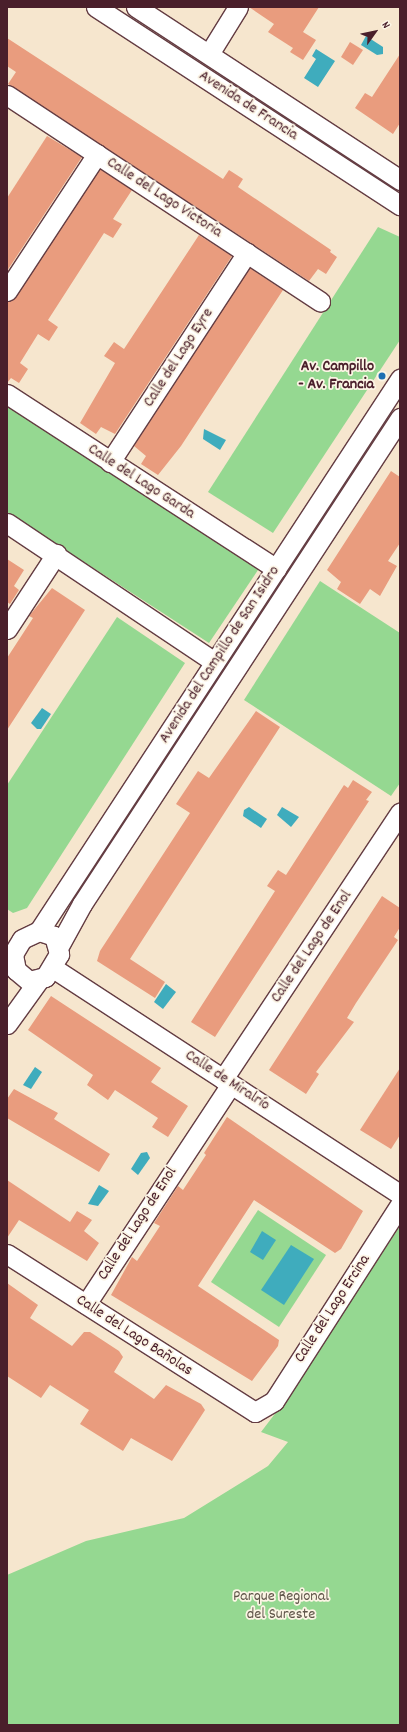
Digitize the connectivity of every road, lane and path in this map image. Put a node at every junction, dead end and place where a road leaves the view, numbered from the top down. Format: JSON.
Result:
{"nodes":[{"id":1,"x":96,"y":7,"type":"edge"},
{"id":2,"x":136,"y":7,"type":"edge"},
{"id":3,"x":238,"y":7,"type":"edge"},
{"id":4,"x":208,"y":54,"type":"junction"},
{"id":5,"x":7,"y":95,"type":"edge"},
{"id":6,"x":97,"y":154,"type":"junction"},
{"id":7,"x":399,"y":176,"type":"edge"},
{"id":8,"x":400,"y":205,"type":"edge"},
{"id":9,"x":247,"y":253,"type":"junction"},
{"id":10,"x":7,"y":292,"type":"edge"},
{"id":11,"x":320,"y":301,"type":"dead end"},
{"id":12,"x":400,"y":379,"type":"edge"},
{"id":13,"x":7,"y":394,"type":"edge"},
{"id":14,"x":400,"y":418,"type":"edge"},
{"id":15,"x":110,"y":462,"type":"junction"},
{"id":16,"x":7,"y":523,"type":"edge"},
{"id":17,"x":56,"y":554,"type":"junction"},
{"id":18,"x":276,"y":569,"type":"junction"},
{"id":19,"x":7,"y":629,"type":"edge"},
{"id":20,"x":215,"y":662,"type":"junction"},
{"id":21,"x":400,"y":813,"type":"edge"},
{"id":22,"x":39,"y":931,"type":"junction"},
{"id":23,"x":59,"y":946,"type":"junction"},
{"id":24,"x":11,"y":955,"type":"edge"},
{"id":25,"x":53,"y":968,"type":"junction"},
{"id":26,"x":38,"y":981,"type":"junction"},
{"id":27,"x":7,"y":1024,"type":"edge"},
{"id":28,"x":227,"y":1081,"type":"junction"},
{"id":29,"x":400,"y":1194,"type":"edge"},
{"id":30,"x":400,"y":1205,"type":"edge"},
{"id":31,"x":7,"y":1254,"type":"edge"},
{"id":32,"x":86,"y":1304,"type":"junction"},
{"id":33,"x":262,"y":1411,"type":"joint"}],
"edges":[{"from":1,"to":8,"type":"street","name":"Avenida de Francia"},
{"from":2,"to":4,"type":"street","name":"Avenida de Francia"},
{"from":3,"to":4,"type":"street"},
{"from":4,"to":7,"type":"street","name":"Avenida de Francia"},
{"from":5,"to":6,"type":"street","name":"Calle del Lago Victoria"},
{"from":6,"to":9,"type":"street","name":"Calle del Lago Victoria"},
{"from":6,"to":10,"type":"street"},
{"from":9,"to":11,"type":"street","name":"Calle del Lago Victoria"},
{"from":9,"to":15,"type":"street","name":"Calle del Lago Eyre"},
{"from":12,"to":18,"type":"street","name":"Avenida del Campillo de San Isidro"},
{"from":13,"to":15,"type":"street","name":"Calle del Lago Garda"},
{"from":14,"to":23,"type":"street","name":"Avenida del Campillo de San Isidro"},
{"from":15,"to":18,"type":"street","name":"Calle del Lago Garda"},
{"from":16,"to":17,"type":"street"},
{"from":17,"to":19,"type":"street"},
{"from":17,"to":20,"type":"street"},
{"from":18,"to":20,"type":"street","name":"Avenida del Campillo de San Isidro"},
{"from":20,"to":22,"type":"street","name":"Avenida del Campillo de San Isidro"},
{"from":21,"to":28,"type":"street","name":"Calle del Lago de Enol"},
{"from":22,"to":23,"type":"street"},
{"from":22,"to":24,"type":"street"},
{"from":23,"to":25,"type":"street"},
{"from":24,"to":26,"type":"street"},
{"from":25,"to":26,"type":"street"},
{"from":25,"to":28,"type":"street","name":"Calle de Miralrío"},
{"from":26,"to":27,"type":"street"},
{"from":28,"to":29,"type":"street","name":"Calle de Miralrío"},
{"from":28,"to":32,"type":"street","name":"Calle del Lago de Enol"},
{"from":30,"to":33,"type":"street","name":"Calle del Lago Ercina"},
{"from":31,"to":32,"type":"street","name":"Calle del Lago Bañolas"},
{"from":32,"to":33,"type":"street","name":"Calle del Lago Bañolas"}]}
